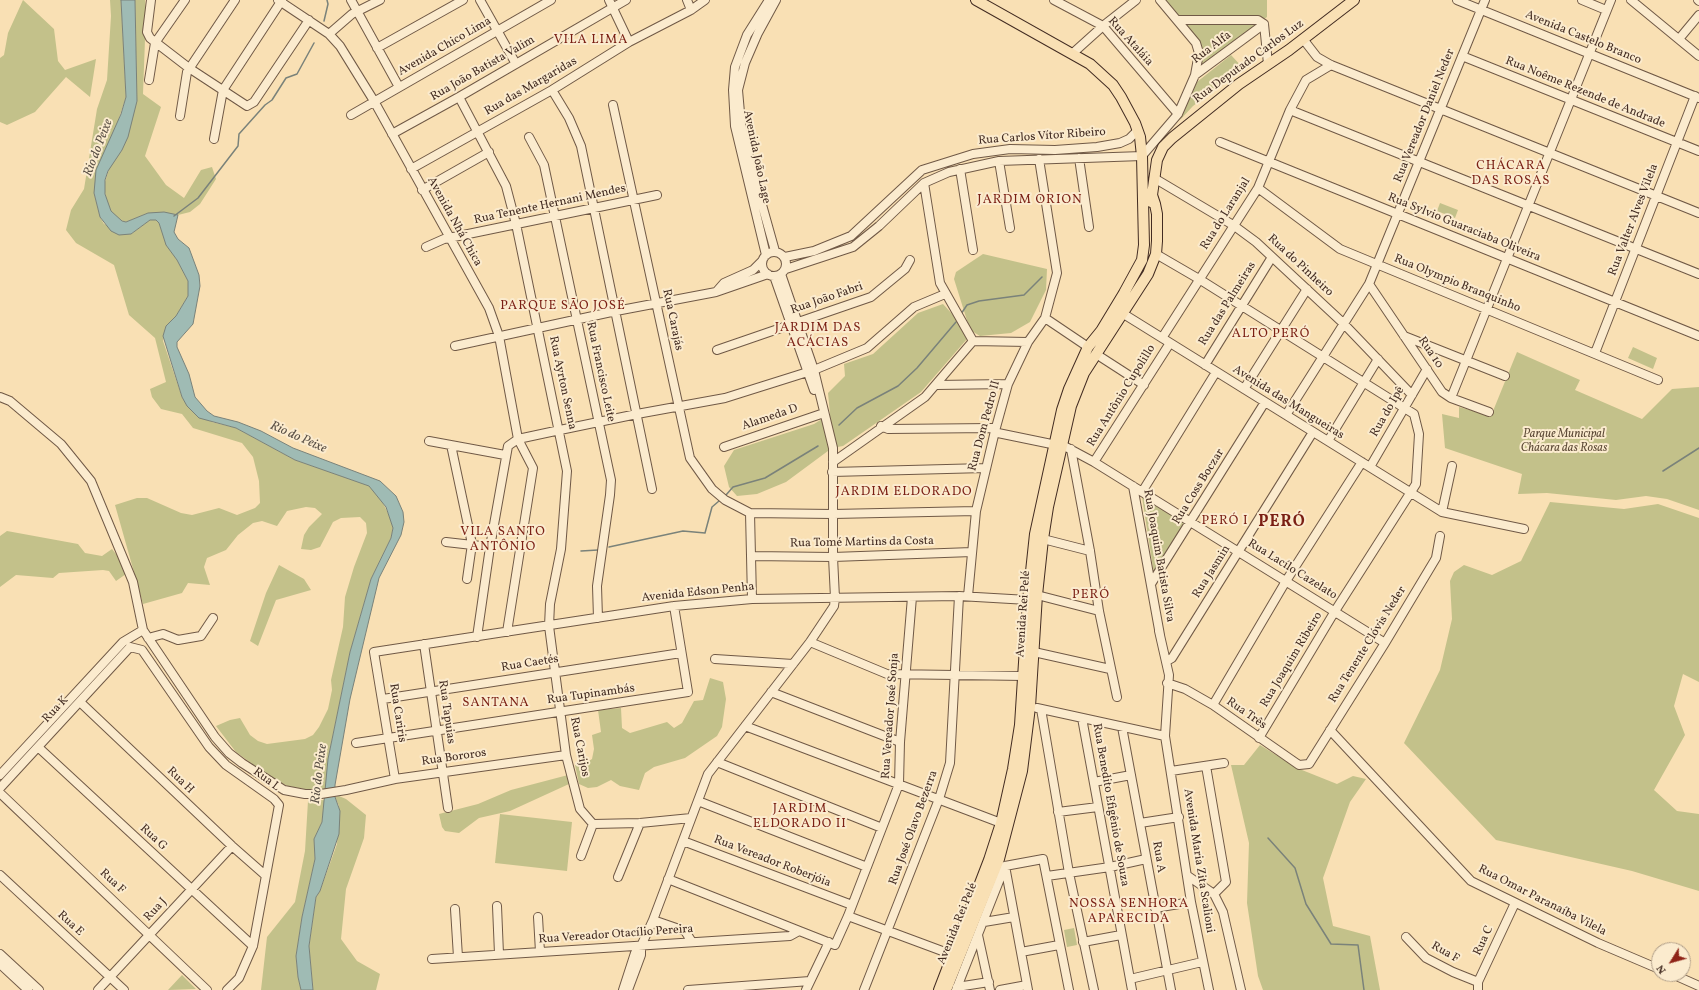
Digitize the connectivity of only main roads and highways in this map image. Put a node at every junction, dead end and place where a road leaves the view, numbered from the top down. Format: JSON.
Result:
{"nodes":[{"id":1,"x":976,"y":0,"type":"edge"},
{"id":2,"x":1354,"y":0,"type":"edge"},
{"id":3,"x":1152,"y":195,"type":"junction"},
{"id":4,"x":1143,"y":207,"type":"junction"},
{"id":5,"x":1152,"y":237,"type":"junction"},
{"id":6,"x":1156,"y":253,"type":"junction"},
{"id":7,"x":1124,"y":294,"type":"junction"},
{"id":8,"x":1062,"y":446,"type":"junction"},
{"id":9,"x":1032,"y":598,"type":"junction"},
{"id":10,"x":1026,"y":706,"type":"junction"},
{"id":11,"x":1017,"y":770,"type":"junction"},
{"id":12,"x":938,"y":990,"type":"edge"},
{"id":13,"x":946,"y":990,"type":"edge"}],
"edges":[{"from":1,"to":4,"type":"main road"},
{"from":2,"to":3,"type":"main road","name":"Rua Deputado Carlos Luz"},
{"from":3,"to":5,"type":"main road","name":"Rua Deputado Carlos Luz"},
{"from":3,"to":6,"type":"main road","name":"Rua Deputado Carlos Luz"},
{"from":4,"to":5,"type":"main road","name":"Rua Deputado Carlos Luz"},
{"from":4,"to":7,"type":"main road"},
{"from":5,"to":6,"type":"main road","name":"Rua Deputado Carlos Luz"},
{"from":5,"to":7,"type":"main road","name":"Rua Deputado Carlos Luz"},
{"from":6,"to":8,"type":"main road","name":"Avenida Rei Pelé"},
{"from":7,"to":8,"type":"main road","name":"Avenida Rei Pelé"},
{"from":8,"to":9,"type":"main road","name":"Avenida Rei Pelé"},
{"from":8,"to":9,"type":"main road","name":"Avenida Rei Pelé"},
{"from":9,"to":10,"type":"main road","name":"Avenida Rei Pelé"},
{"from":9,"to":10,"type":"main road","name":"Avenida Rei Pelé"},
{"from":10,"to":11,"type":"main road","name":"Avenida Rei Pelé"},
{"from":11,"to":12,"type":"main road","name":"Avenida Rei Pelé"},
{"from":11,"to":13,"type":"main road","name":"Avenida Rei Pelé"}]}
